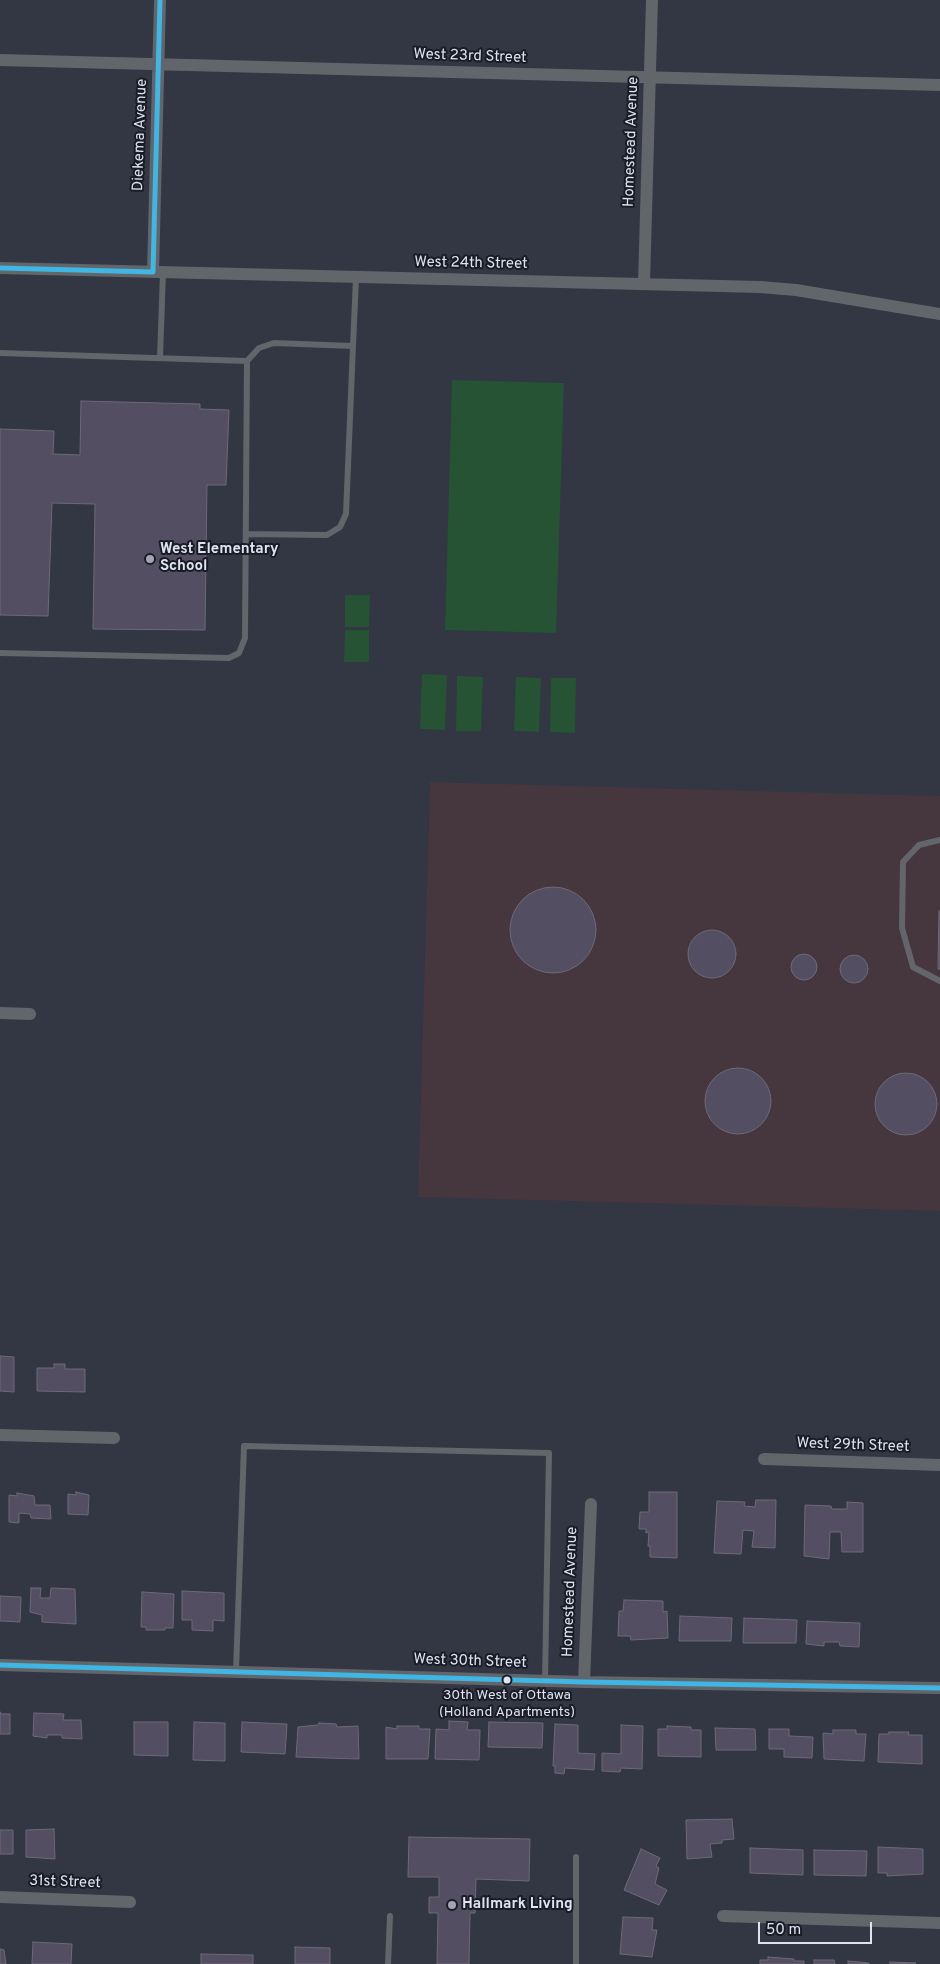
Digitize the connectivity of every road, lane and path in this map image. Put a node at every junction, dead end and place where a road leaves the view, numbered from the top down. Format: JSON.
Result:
{"nodes":[{"id":1,"x":160,"y":0,"type":"edge"},
{"id":2,"x":652,"y":0,"type":"edge"},
{"id":3,"x":0,"y":60,"type":"edge"},
{"id":4,"x":159,"y":64,"type":"junction"},
{"id":5,"x":650,"y":78,"type":"junction"},
{"id":6,"x":940,"y":85,"type":"edge"},
{"id":7,"x":0,"y":268,"type":"edge"},
{"id":8,"x":158,"y":272,"type":"junction"},
{"id":9,"x":356,"y":278,"type":"junction"},
{"id":10,"x":644,"y":284,"type":"junction"},
{"id":11,"x":940,"y":314,"type":"edge"},
{"id":12,"x":353,"y":346,"type":"junction"},
{"id":13,"x":0,"y":353,"type":"edge"},
{"id":14,"x":160,"y":358,"type":"junction"},
{"id":15,"x":247,"y":361,"type":"junction"},
{"id":16,"x":246,"y":534,"type":"junction"},
{"id":17,"x":0,"y":653,"type":"edge"},
{"id":18,"x":940,"y":840,"type":"edge"},
{"id":19,"x":940,"y":981,"type":"edge"},
{"id":20,"x":0,"y":1013,"type":"edge"},
{"id":21,"x":30,"y":1014,"type":"dead end"},
{"id":22,"x":0,"y":1435,"type":"edge"},
{"id":23,"x":114,"y":1438,"type":"dead end"},
{"id":24,"x":764,"y":1459,"type":"dead end"},
{"id":25,"x":940,"y":1465,"type":"edge"},
{"id":26,"x":591,"y":1504,"type":"dead end"},
{"id":27,"x":0,"y":1665,"type":"edge"},
{"id":28,"x":236,"y":1672,"type":"junction"},
{"id":29,"x":545,"y":1680,"type":"junction"},
{"id":30,"x":584,"y":1682,"type":"junction"},
{"id":31,"x":940,"y":1688,"type":"edge"},
{"id":32,"x":576,"y":1856,"type":"dead end"},
{"id":33,"x":0,"y":1897,"type":"edge"},
{"id":34,"x":130,"y":1902,"type":"dead end"},
{"id":35,"x":390,"y":1916,"type":"dead end"},
{"id":36,"x":724,"y":1916,"type":"dead end"},
{"id":37,"x":940,"y":1923,"type":"edge"},
{"id":38,"x":388,"y":1964,"type":"edge"},
{"id":39,"x":576,"y":1964,"type":"edge"}],
"edges":[{"from":1,"to":4,"type":"street","name":"Diekema Avenue"},
{"from":2,"to":5,"type":"street","name":"Homestead Avenue"},
{"from":3,"to":4,"type":"street","name":"West 23rd Street"},
{"from":4,"to":5,"type":"street","name":"West 23rd Street"},
{"from":4,"to":8,"type":"street","name":"Diekema Avenue"},
{"from":5,"to":6,"type":"street","name":"West 23rd Street"},
{"from":5,"to":10,"type":"street","name":"Homestead Avenue"},
{"from":7,"to":8,"type":"street","name":"West 24th Street"},
{"from":8,"to":9,"type":"street","name":"West 24th Street"},
{"from":8,"to":14,"type":"lane"},
{"from":9,"to":10,"type":"street","name":"West 24th Street"},
{"from":9,"to":12,"type":"lane"},
{"from":10,"to":11,"type":"street","name":"West 24th Street"},
{"from":12,"to":15,"type":"lane"},
{"from":12,"to":16,"type":"lane"},
{"from":13,"to":14,"type":"lane"},
{"from":14,"to":15,"type":"lane"},
{"from":15,"to":16,"type":"lane"},
{"from":16,"to":17,"type":"lane"},
{"from":18,"to":19,"type":"lane"},
{"from":20,"to":21,"type":"street"},
{"from":22,"to":23,"type":"street"},
{"from":24,"to":25,"type":"street","name":"West 29th Street"},
{"from":26,"to":30,"type":"street","name":"Homestead Avenue"},
{"from":27,"to":28,"type":"street","name":"West 30th Street"},
{"from":28,"to":29,"type":"street","name":"West 30th Street"},
{"from":28,"to":29,"type":"lane"},
{"from":29,"to":30,"type":"street","name":"West 30th Street"},
{"from":30,"to":31,"type":"street","name":"West 30th Street"},
{"from":32,"to":39,"type":"lane"},
{"from":33,"to":34,"type":"street","name":"31st Street"},
{"from":35,"to":38,"type":"lane"},
{"from":36,"to":37,"type":"street"}]}
